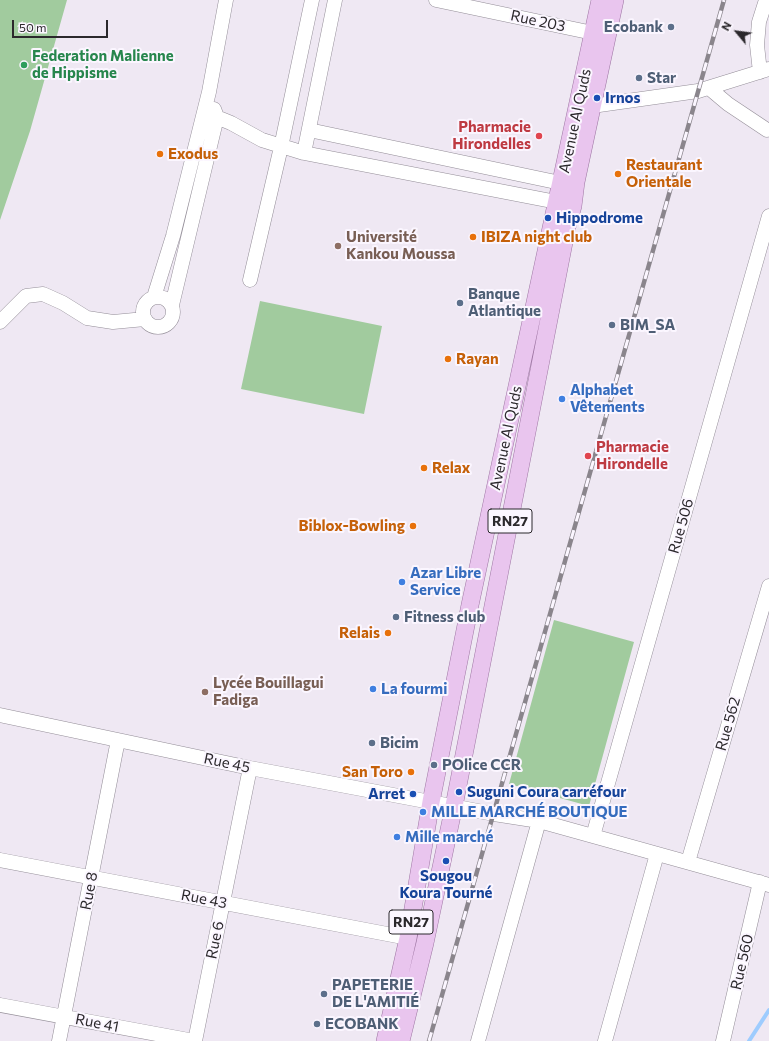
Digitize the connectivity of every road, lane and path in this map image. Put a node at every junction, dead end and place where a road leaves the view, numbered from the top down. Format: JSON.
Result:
{"nodes":[{"id":1,"x":226,"y":0,"type":"edge"},
{"id":2,"x":312,"y":0,"type":"edge"},
{"id":3,"x":335,"y":0,"type":"edge"},
{"id":4,"x":436,"y":0,"type":"edge"},
{"id":5,"x":600,"y":0,"type":"edge"},
{"id":6,"x":615,"y":0,"type":"edge"},
{"id":7,"x":766,"y":0,"type":"edge"},
{"id":8,"x":593,"y":33,"type":"junction"},
{"id":9,"x":764,"y":71,"type":"edge"},
{"id":10,"x":703,"y":89,"type":"junction"},
{"id":11,"x":592,"y":106,"type":"junction"},
{"id":12,"x":210,"y":114,"type":"junction"},
{"id":13,"x":309,"y":130,"type":"junction"},
{"id":14,"x":767,"y":130,"type":"dead end"},
{"id":15,"x":281,"y":147,"type":"junction"},
{"id":16,"x":304,"y":153,"type":"junction"},
{"id":17,"x":569,"y":185,"type":"junction"},
{"id":18,"x":565,"y":204,"type":"junction"},
{"id":19,"x":769,"y":216,"type":"edge"},
{"id":20,"x":250,"y":280,"type":"dead end"},
{"id":21,"x":154,"y":298,"type":"junction"},
{"id":22,"x":172,"y":305,"type":"junction"},
{"id":23,"x":145,"y":319,"type":"junction"},
{"id":24,"x":0,"y":322,"type":"edge"},
{"id":25,"x":769,"y":586,"type":"edge"},
{"id":26,"x":762,"y":632,"type":"edge"},
{"id":27,"x":0,"y":715,"type":"edge"},
{"id":28,"x":118,"y":740,"type":"junction"},
{"id":29,"x":250,"y":768,"type":"junction"},
{"id":30,"x":431,"y":802,"type":"junction"},
{"id":31,"x":454,"y":806,"type":"junction"},
{"id":32,"x":539,"y":821,"type":"junction"},
{"id":33,"x":593,"y":836,"type":"junction"},
{"id":34,"x":656,"y":854,"type":"junction"},
{"id":35,"x":0,"y":860,"type":"edge"},
{"id":36,"x":688,"y":862,"type":"junction"},
{"id":37,"x":91,"y":878,"type":"junction"},
{"id":38,"x":765,"y":884,"type":"edge"},
{"id":39,"x":223,"y":903,"type":"junction"},
{"id":40,"x":408,"y":938,"type":"junction"},
{"id":41,"x":0,"y":1005,"type":"edge"},
{"id":42,"x":64,"y":1017,"type":"junction"},
{"id":43,"x":59,"y":1041,"type":"edge"},
{"id":44,"x":194,"y":1041,"type":"edge"},
{"id":45,"x":385,"y":1041,"type":"edge"},
{"id":46,"x":401,"y":1041,"type":"edge"},
{"id":47,"x":478,"y":1041,"type":"edge"},
{"id":48,"x":605,"y":1041,"type":"edge"},
{"id":49,"x":723,"y":1041,"type":"edge"}],
"edges":[{"from":1,"to":12,"type":"street"},
{"from":2,"to":15,"type":"street"},
{"from":3,"to":13,"type":"street"},
{"from":4,"to":8,"type":"street","name":"Rue 203"},
{"from":5,"to":8,"type":"main road","name":"Avenue Al Quds","number":"RN27"},
{"from":6,"to":11,"type":"main road","name":"Avenue Al Quds","number":"RN27"},
{"from":7,"to":9,"type":"street"},
{"from":8,"to":17,"type":"main road","name":"Avenue Al Quds","number":"RN27"},
{"from":9,"to":10,"type":"street"},
{"from":10,"to":11,"type":"street"},
{"from":10,"to":14,"type":"street"},
{"from":11,"to":17,"type":"main road","name":"Avenue Al Quds","number":"RN27"},
{"from":12,"to":15,"type":"street"},
{"from":12,"to":21,"type":"street"},
{"from":12,"to":22,"type":"street"},
{"from":13,"to":16,"type":"street"},
{"from":13,"to":17,"type":"street"},
{"from":15,"to":16,"type":"street"},
{"from":15,"to":20,"type":"street"},
{"from":16,"to":18,"type":"street"},
{"from":17,"to":18,"type":"main road","name":"Avenue Al Quds","number":"RN27"},
{"from":18,"to":30,"type":"main road","name":"Avenue Al Quds","number":"RN27"},
{"from":18,"to":31,"type":"main road","name":"Avenue Al Quds","number":"RN27"},
{"from":19,"to":33,"type":"street","name":"Rue 506"},
{"from":21,"to":22,"type":"street"},
{"from":21,"to":23,"type":"street"},
{"from":22,"to":23,"type":"street"},
{"from":23,"to":24,"type":"street"},
{"from":25,"to":26,"type":"street","name":"Rue 562"},
{"from":26,"to":36,"type":"street","name":"Rue 562"},
{"from":27,"to":28,"type":"street","name":"Rue 45"},
{"from":28,"to":29,"type":"street","name":"Rue 45"},
{"from":28,"to":37,"type":"street","name":"Rue 8"},
{"from":29,"to":30,"type":"street","name":"Rue 45"},
{"from":29,"to":39,"type":"street","name":"Rue 6"},
{"from":30,"to":31,"type":"street","name":"Rue 45"},
{"from":30,"to":40,"type":"main road","name":"Avenue Al Quds","number":"RN27"},
{"from":31,"to":32,"type":"street","name":"Rue 45"},
{"from":31,"to":46,"type":"main road","name":"Avenue Al Quds","number":"RN27"},
{"from":32,"to":33,"type":"street","name":"Rue 45"},
{"from":32,"to":47,"type":"street"},
{"from":33,"to":34,"type":"street","name":"Rue 45"},
{"from":34,"to":36,"type":"street","name":"Rue 45"},
{"from":34,"to":48,"type":"street"},
{"from":35,"to":37,"type":"street","name":"Rue 43"},
{"from":36,"to":38,"type":"street","name":"Rue 45"},
{"from":37,"to":39,"type":"street","name":"Rue 43"},
{"from":37,"to":42,"type":"street","name":"Rue 8"},
{"from":38,"to":49,"type":"street","name":"Rue 560"},
{"from":39,"to":40,"type":"street","name":"Rue 43"},
{"from":39,"to":44,"type":"street","name":"Rue 6"},
{"from":40,"to":45,"type":"main road","name":"Avenue Al Quds","number":"RN27"},
{"from":41,"to":42,"type":"street","name":"Rue 41"},
{"from":42,"to":43,"type":"street","name":"Rue 8"},
{"from":42,"to":44,"type":"street","name":"Rue 41"}]}
